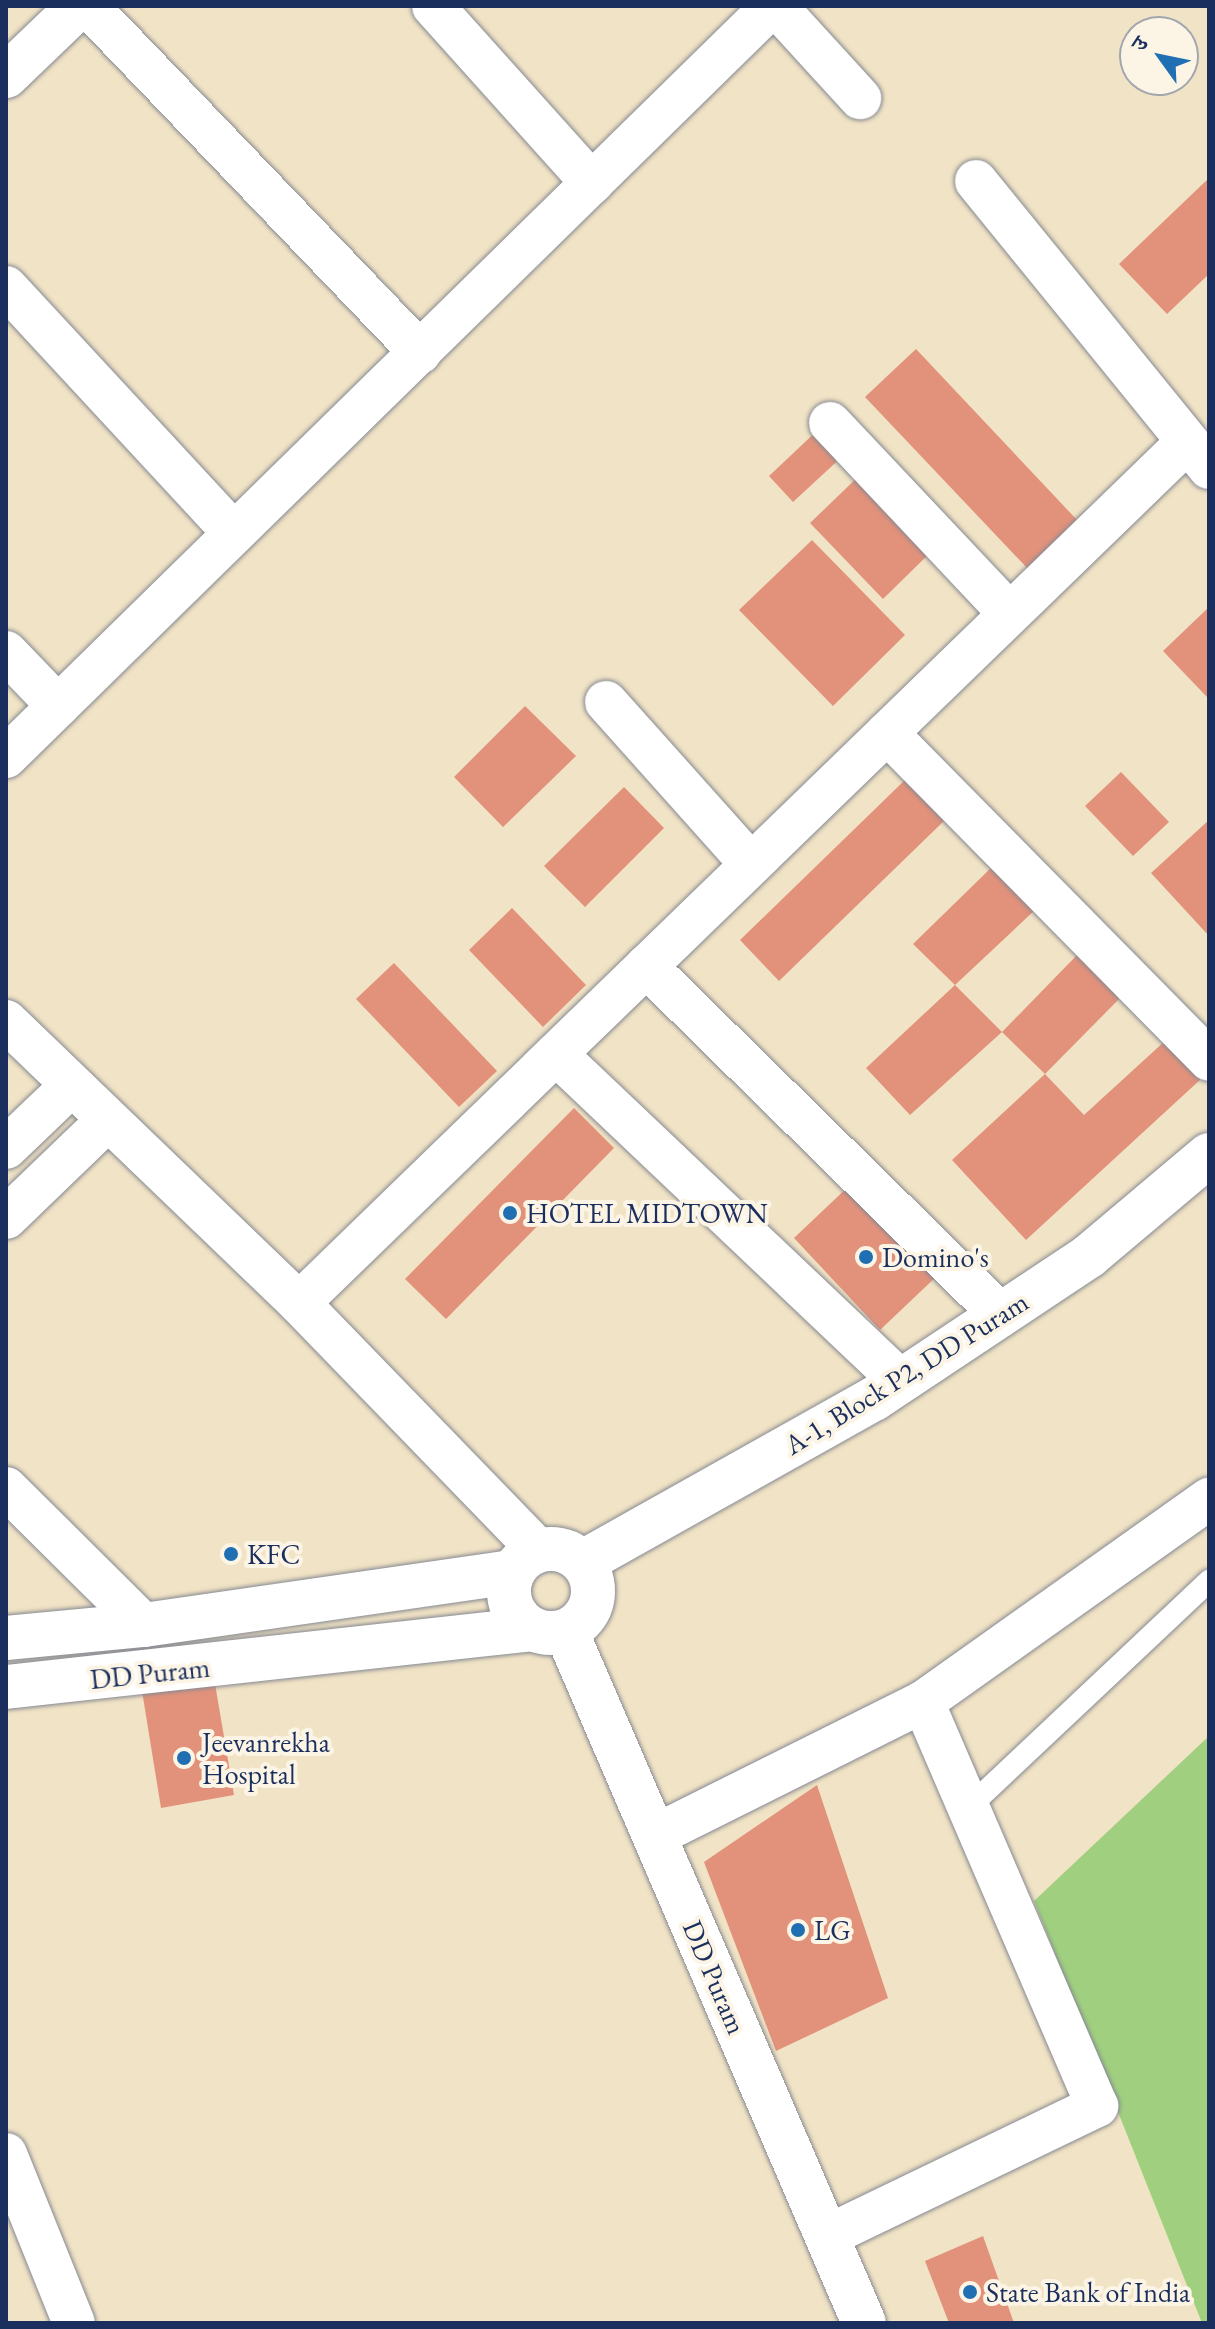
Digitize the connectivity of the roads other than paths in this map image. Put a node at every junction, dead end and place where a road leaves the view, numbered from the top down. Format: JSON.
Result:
{"nodes":[{"id":1,"x":79,"y":6,"type":"edge"},
{"id":2,"x":88,"y":6,"type":"edge"},
{"id":3,"x":433,"y":6,"type":"edge"},
{"id":4,"x":774,"y":6,"type":"edge"},
{"id":5,"x":6,"y":76,"type":"edge"},
{"id":6,"x":860,"y":98,"type":"dead end"},
{"id":7,"x":976,"y":181,"type":"dead end"},
{"id":8,"x":592,"y":183,"type":"junction"},
{"id":9,"x":6,"y":287,"type":"edge"},
{"id":10,"x":420,"y":352,"type":"junction"},
{"id":11,"x":830,"y":423,"type":"dead end"},
{"id":12,"x":1198,"y":455,"type":"edge"},
{"id":13,"x":234,"y":533,"type":"junction"},
{"id":14,"x":1009,"y":613,"type":"junction"},
{"id":15,"x":6,"y":652,"type":"edge"},
{"id":16,"x":606,"y":702,"type":"dead end"},
{"id":17,"x":58,"y":706,"type":"junction"},
{"id":18,"x":887,"y":733,"type":"junction"},
{"id":19,"x":6,"y":757,"type":"edge"},
{"id":20,"x":751,"y":864,"type":"junction"},
{"id":21,"x":646,"y":966,"type":"junction"},
{"id":22,"x":6,"y":1021,"type":"edge"},
{"id":23,"x":556,"y":1054,"type":"junction"},
{"id":24,"x":1209,"y":1060,"type":"edge"},
{"id":25,"x":72,"y":1085,"type":"junction"},
{"id":26,"x":108,"y":1120,"type":"junction"},
{"id":27,"x":6,"y":1148,"type":"edge"},
{"id":28,"x":1209,"y":1155,"type":"edge"},
{"id":29,"x":6,"y":1218,"type":"edge"},
{"id":30,"x":299,"y":1303,"type":"junction"},
{"id":31,"x":1001,"y":1315,"type":"junction"},
{"id":32,"x":900,"y":1381,"type":"junction"},
{"id":33,"x":6,"y":1488,"type":"edge"},
{"id":34,"x":1209,"y":1499,"type":"edge"},
{"id":35,"x":525,"y":1561,"type":"junction"},
{"id":36,"x":583,"y":1562,"type":"junction"},
{"id":37,"x":1209,"y":1581,"type":"edge"},
{"id":38,"x":144,"y":1625,"type":"junction"},
{"id":39,"x":549,"y":1630,"type":"junction"},
{"id":40,"x":6,"y":1638,"type":"edge"},
{"id":41,"x":6,"y":1687,"type":"edge"},
{"id":42,"x":923,"y":1702,"type":"junction"},
{"id":43,"x":969,"y":1807,"type":"junction"},
{"id":44,"x":654,"y":1836,"type":"junction"},
{"id":45,"x":6,"y":2154,"type":"edge"},
{"id":46,"x":827,"y":2236,"type":"junction"},
{"id":47,"x":74,"y":2323,"type":"edge"},
{"id":48,"x":864,"y":2323,"type":"edge"}],
"edges":[{"from":1,"to":5,"type":"street"},
{"from":2,"to":10,"type":"street"},
{"from":3,"to":8,"type":"street"},
{"from":4,"to":6,"type":"street"},
{"from":4,"to":8,"type":"street"},
{"from":7,"to":12,"type":"street"},
{"from":8,"to":10,"type":"street"},
{"from":9,"to":13,"type":"street"},
{"from":10,"to":13,"type":"street"},
{"from":11,"to":14,"type":"street"},
{"from":12,"to":14,"type":"street"},
{"from":13,"to":17,"type":"street"},
{"from":14,"to":18,"type":"street"},
{"from":15,"to":17,"type":"street"},
{"from":16,"to":20,"type":"street"},
{"from":17,"to":19,"type":"street"},
{"from":18,"to":20,"type":"street"},
{"from":18,"to":24,"type":"street"},
{"from":20,"to":21,"type":"street"},
{"from":21,"to":23,"type":"street"},
{"from":21,"to":31,"type":"street"},
{"from":22,"to":25,"type":"street"},
{"from":23,"to":30,"type":"street"},
{"from":23,"to":32,"type":"street"},
{"from":25,"to":26,"type":"street"},
{"from":25,"to":27,"type":"street"},
{"from":26,"to":29,"type":"street"},
{"from":26,"to":30,"type":"street"},
{"from":28,"to":31,"type":"street","name":"A-1, Block P2, DD Puram"},
{"from":30,"to":35,"type":"street"},
{"from":31,"to":32,"type":"street","name":"A-1, Block P2, DD Puram"},
{"from":32,"to":36,"type":"street","name":"A-1, Block P2, DD Puram"},
{"from":33,"to":38,"type":"street"},
{"from":34,"to":42,"type":"street"},
{"from":35,"to":36,"type":"street"},
{"from":35,"to":38,"type":"street","name":"DD Puram"},
{"from":35,"to":39,"type":"street"},
{"from":36,"to":39,"type":"street"},
{"from":37,"to":43,"type":"lane"},
{"from":38,"to":40,"type":"street","name":"DD Puram"},
{"from":39,"to":41,"type":"street","name":"DD Puram"},
{"from":39,"to":44,"type":"street","name":"DD Puram"},
{"from":42,"to":43,"type":"street"},
{"from":42,"to":44,"type":"street"},
{"from":43,"to":46,"type":"street"},
{"from":44,"to":46,"type":"street","name":"DD Puram"},
{"from":45,"to":47,"type":"street"},
{"from":46,"to":48,"type":"street","name":"DD Puram"}]}
